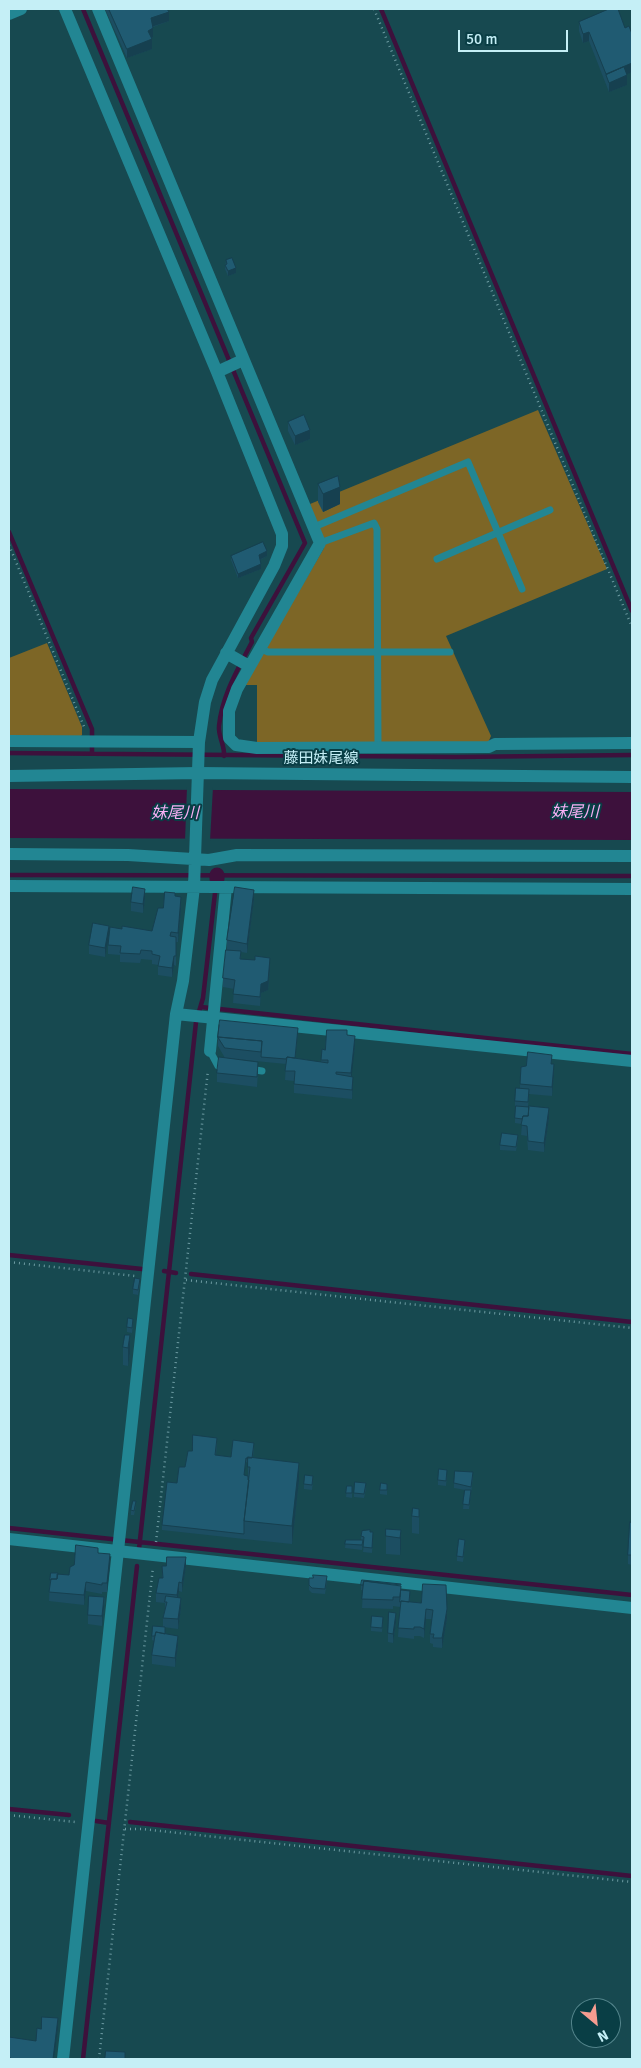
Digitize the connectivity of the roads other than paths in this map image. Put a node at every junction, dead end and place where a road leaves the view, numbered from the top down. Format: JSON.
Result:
{"nodes":[{"id":1,"x":21,"y":9,"type":"edge"},
{"id":2,"x":65,"y":9,"type":"edge"},
{"id":3,"x":98,"y":9,"type":"edge"},
{"id":4,"x":9,"y":14,"type":"edge"},
{"id":5,"x":231,"y":366,"type":"junction"},
{"id":6,"x":550,"y":510,"type":"dead end"},
{"id":7,"x":314,"y":527,"type":"junction"},
{"id":8,"x":498,"y":532,"type":"junction"},
{"id":9,"x":320,"y":543,"type":"junction"},
{"id":10,"x":437,"y":559,"type":"dead end"},
{"id":11,"x":522,"y":589,"type":"dead end"},
{"id":12,"x":259,"y":648,"type":"junction"},
{"id":13,"x":379,"y":652,"type":"junction"},
{"id":14,"x":450,"y":652,"type":"dead end"},
{"id":15,"x":226,"y":653,"type":"junction"},
{"id":16,"x":244,"y":663,"type":"junction"},
{"id":17,"x":9,"y":741,"type":"edge"},
{"id":18,"x":632,"y":744,"type":"edge"},
{"id":19,"x":378,"y":748,"type":"junction"},
{"id":20,"x":198,"y":762,"type":"junction"},
{"id":21,"x":9,"y":776,"type":"edge"},
{"id":22,"x":632,"y":777,"type":"edge"},
{"id":23,"x":9,"y":854,"type":"edge"},
{"id":24,"x":195,"y":854,"type":"junction"},
{"id":25,"x":632,"y":856,"type":"edge"},
{"id":26,"x":194,"y":880,"type":"junction"},
{"id":27,"x":9,"y":886,"type":"edge"},
{"id":28,"x":226,"y":887,"type":"junction"},
{"id":29,"x":632,"y":888,"type":"edge"},
{"id":30,"x":210,"y":1013,"type":"junction"},
{"id":31,"x":176,"y":1014,"type":"junction"},
{"id":32,"x":210,"y":1052,"type":"joint"},
{"id":33,"x":632,"y":1061,"type":"edge"},
{"id":34,"x":236,"y":1068,"type":"edge"},
{"id":35,"x":244,"y":1069,"type":"edge"},
{"id":36,"x":262,"y":1071,"type":"dead end"},
{"id":37,"x":9,"y":1539,"type":"edge"},
{"id":38,"x":118,"y":1544,"type":"junction"},
{"id":39,"x":632,"y":1608,"type":"edge"},
{"id":40,"x":63,"y":2059,"type":"edge"}],
"edges":[{"from":1,"to":4,"type":"street"},
{"from":2,"to":5,"type":"street"},
{"from":3,"to":5,"type":"street"},
{"from":5,"to":7,"type":"street"},
{"from":5,"to":15,"type":"street"},
{"from":6,"to":8,"type":"lane"},
{"from":7,"to":8,"type":"lane"},
{"from":7,"to":9,"type":"street"},
{"from":8,"to":10,"type":"lane"},
{"from":8,"to":11,"type":"lane"},
{"from":9,"to":12,"type":"street"},
{"from":9,"to":13,"type":"lane"},
{"from":12,"to":13,"type":"lane"},
{"from":12,"to":16,"type":"street"},
{"from":13,"to":14,"type":"lane"},
{"from":13,"to":19,"type":"lane"},
{"from":15,"to":16,"type":"street"},
{"from":15,"to":20,"type":"street"},
{"from":16,"to":19,"type":"street"},
{"from":17,"to":20,"type":"street"},
{"from":18,"to":19,"type":"street"},
{"from":20,"to":21,"type":"street","name":"藤田妹尾線"},
{"from":20,"to":22,"type":"street","name":"藤田妹尾線"},
{"from":20,"to":24,"type":"street"},
{"from":23,"to":24,"type":"street"},
{"from":24,"to":25,"type":"street"},
{"from":24,"to":26,"type":"street"},
{"from":26,"to":27,"type":"street"},
{"from":26,"to":28,"type":"street"},
{"from":26,"to":31,"type":"street"},
{"from":28,"to":29,"type":"street"},
{"from":28,"to":30,"type":"street"},
{"from":30,"to":31,"type":"street"},
{"from":30,"to":32,"type":"street"},
{"from":30,"to":33,"type":"street"},
{"from":31,"to":38,"type":"street"},
{"from":32,"to":34,"type":"lane"},
{"from":35,"to":36,"type":"lane"},
{"from":37,"to":38,"type":"street"},
{"from":38,"to":39,"type":"street"},
{"from":38,"to":40,"type":"street"}]}
